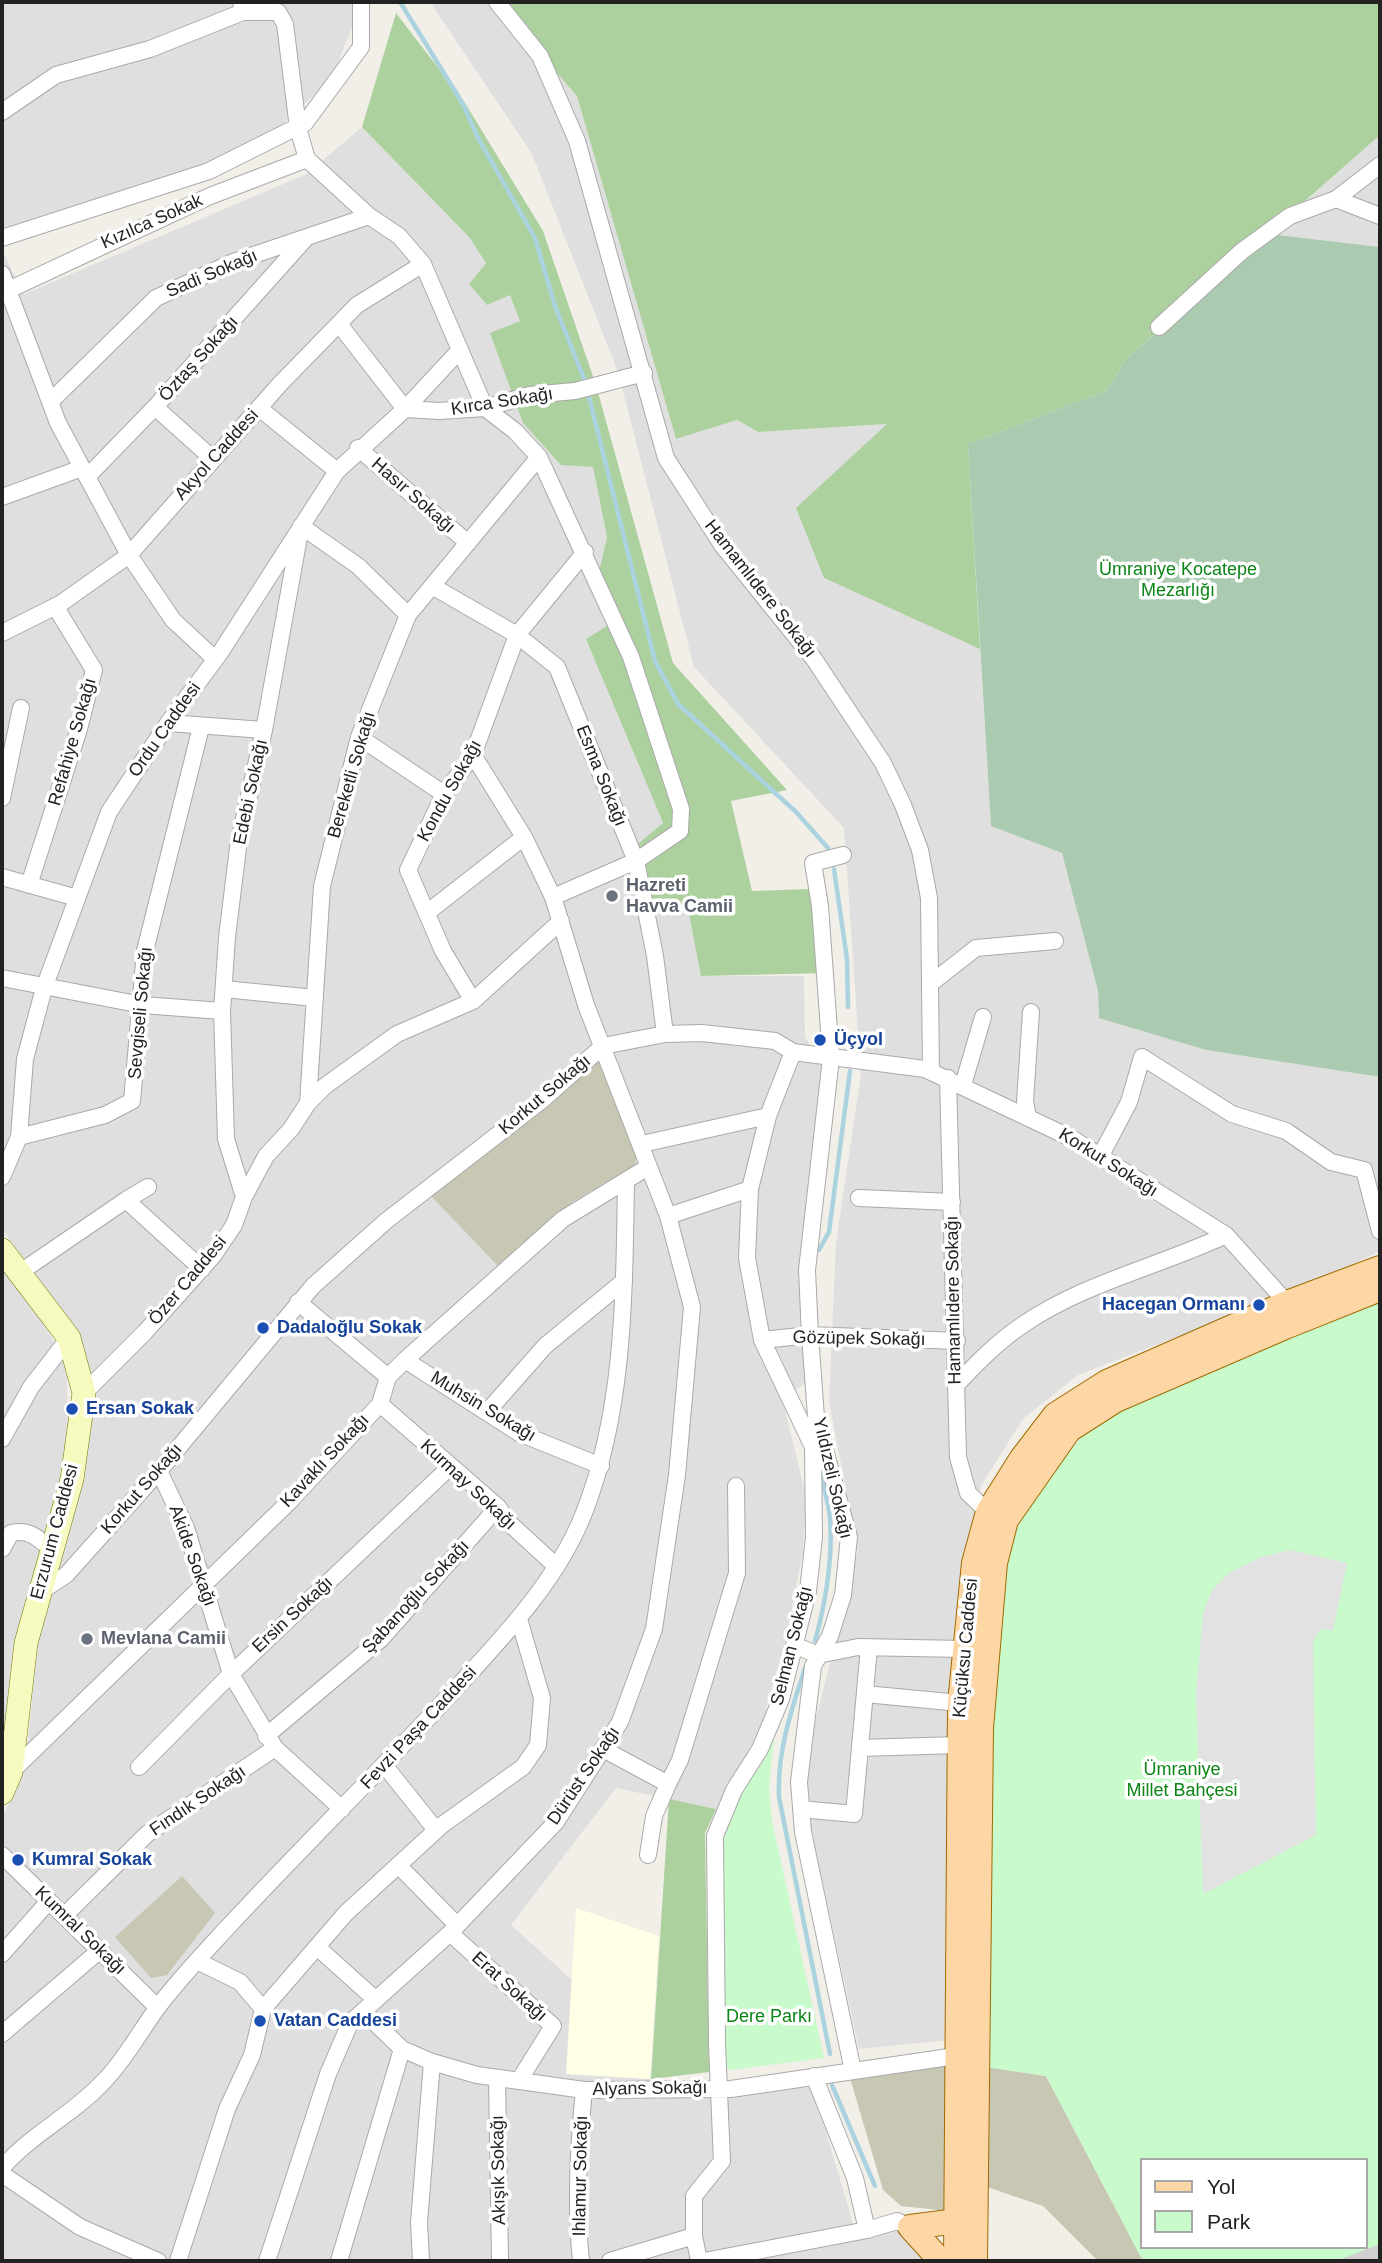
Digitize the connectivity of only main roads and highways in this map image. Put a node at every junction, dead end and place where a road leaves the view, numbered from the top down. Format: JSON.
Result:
{"nodes":[{"id":1,"x":1380,"y":1268,"type":"edge"},
{"id":2,"x":1380,"y":1289,"type":"edge"},
{"id":3,"x":1292,"y":1312,"type":"junction"},
{"id":4,"x":967,"y":2056,"type":"junction"},
{"id":5,"x":957,"y":2221,"type":"junction"},
{"id":6,"x":941,"y":2261,"type":"edge"},
{"id":7,"x":956,"y":2261,"type":"edge"},
{"id":8,"x":975,"y":2261,"type":"edge"}],
"edges":[{"from":1,"to":3,"type":"main road","name":"Küçüksu Caddesi"},
{"from":2,"to":3,"type":"main road","name":"Küçüksu Caddesi"},
{"from":3,"to":4,"type":"main road","name":"Küçüksu Caddesi"},
{"from":3,"to":4,"type":"main road","name":"Küçüksu Caddesi"},
{"from":4,"to":5,"type":"main road","name":"Küçüksu Caddesi"},
{"from":4,"to":8,"type":"main road","name":"Küçüksu Caddesi"},
{"from":5,"to":6,"type":"main road"},
{"from":5,"to":7,"type":"main road","name":"Küçüksu Caddesi"}]}
